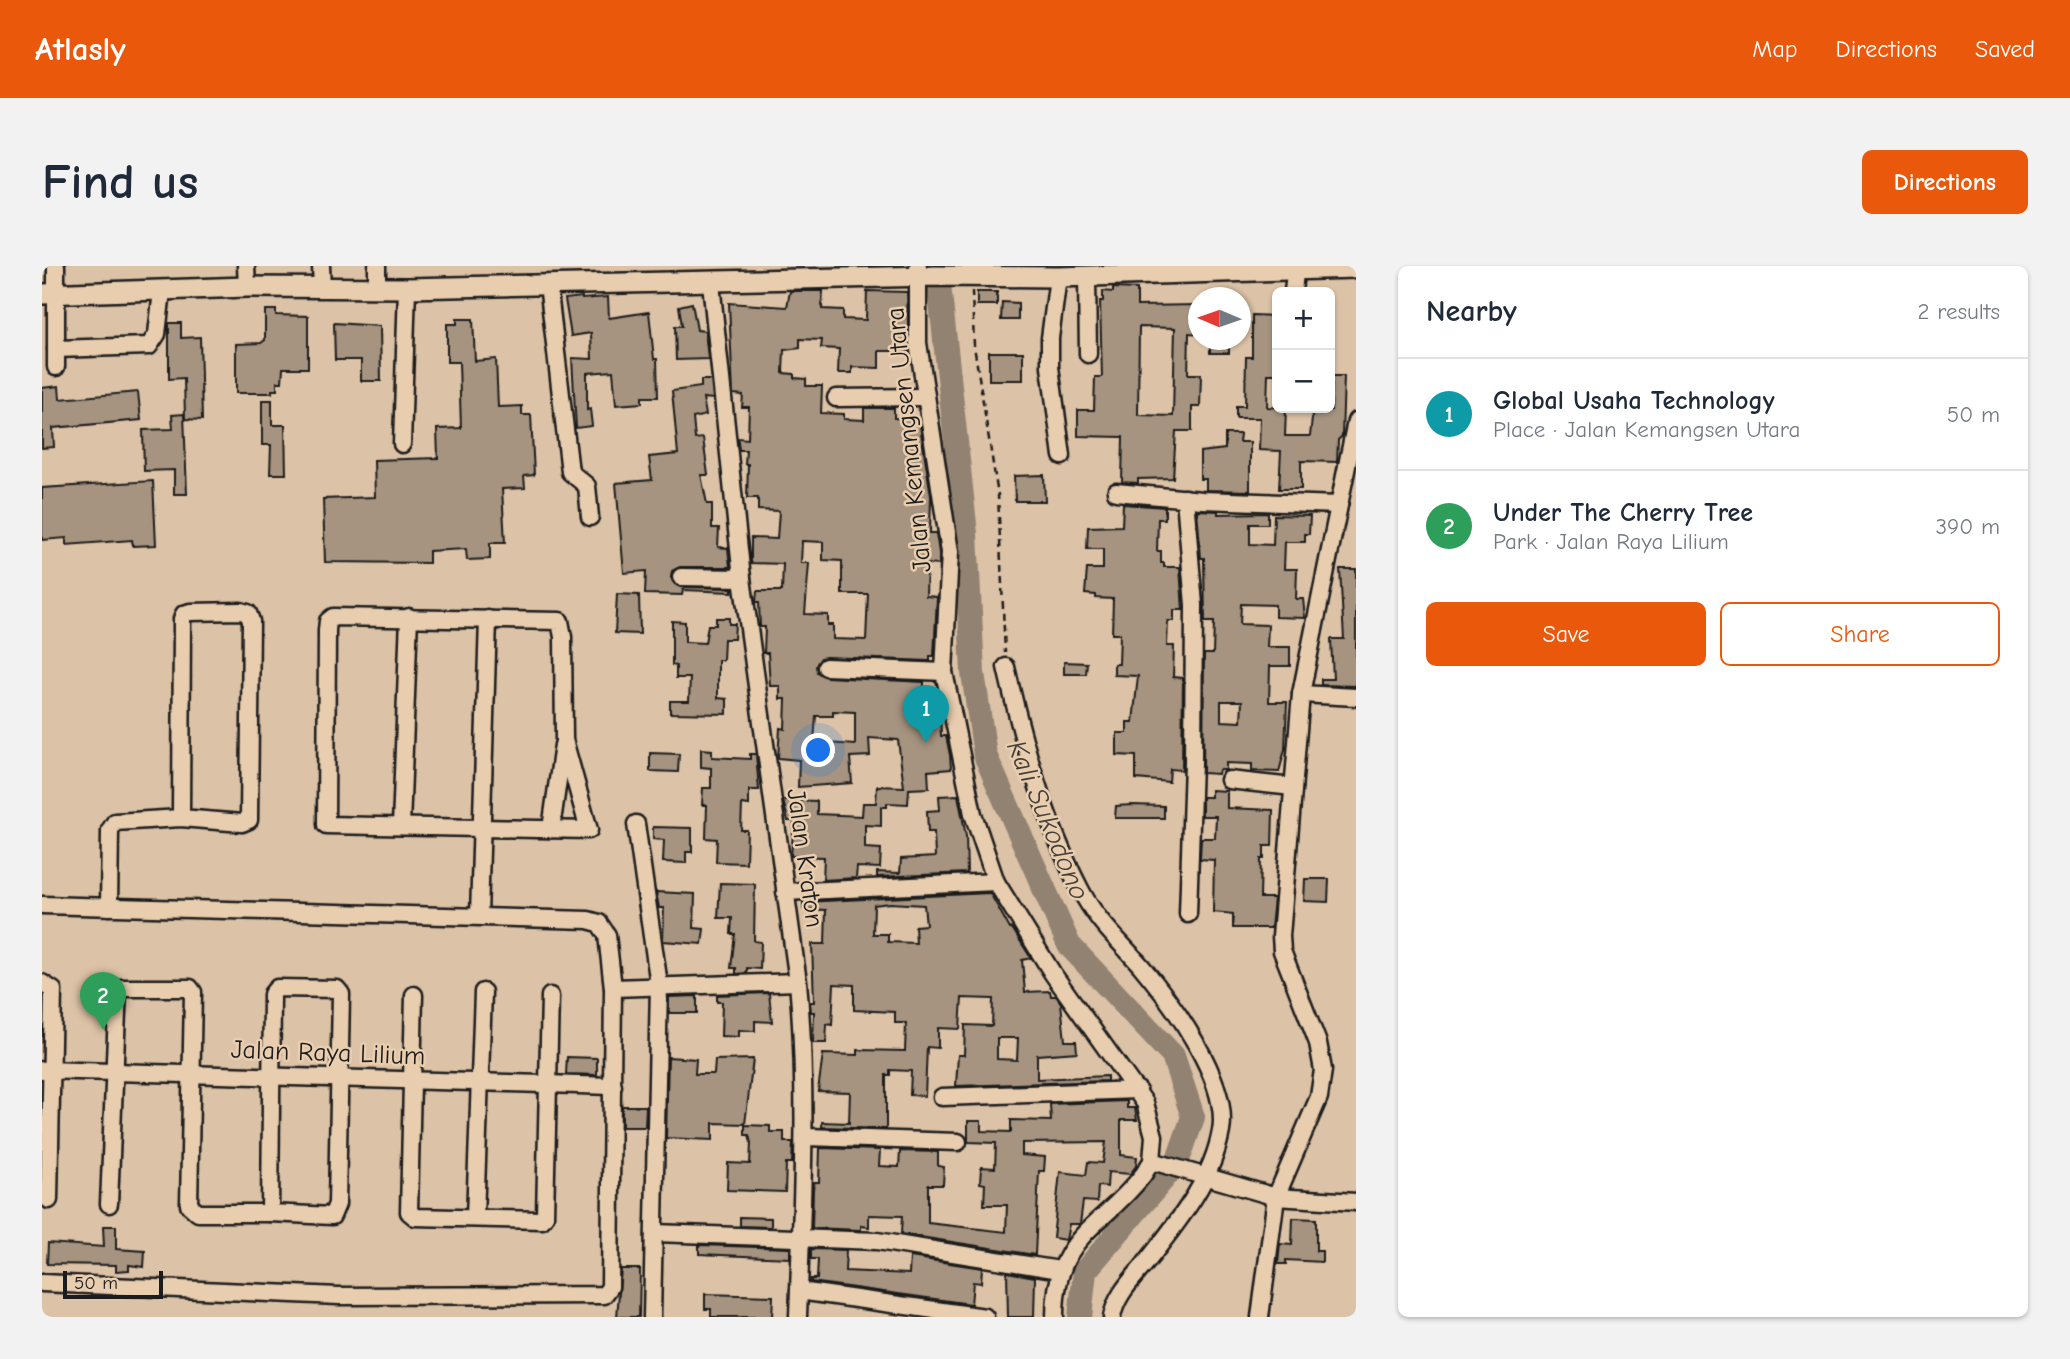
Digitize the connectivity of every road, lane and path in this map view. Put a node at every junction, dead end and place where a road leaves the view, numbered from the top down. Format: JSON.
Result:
{"nodes":[{"id":1,"x":56,"y":266,"type":"edge"},
{"id":2,"x":246,"y":266,"type":"edge"},
{"id":3,"x":321,"y":266,"type":"edge"},
{"id":4,"x":377,"y":266,"type":"edge"},
{"id":5,"x":1356,"y":268,"type":"edge"},
{"id":6,"x":1147,"y":270,"type":"edge"},
{"id":7,"x":1290,"y":270,"type":"edge"},
{"id":8,"x":922,"y":273,"type":"edge"},
{"id":9,"x":968,"y":273,"type":"edge"},
{"id":10,"x":1050,"y":273,"type":"edge"},
{"id":11,"x":734,"y":274,"type":"edge"},
{"id":12,"x":1087,"y":276,"type":"junction"},
{"id":13,"x":711,"y":283,"type":"junction"},
{"id":14,"x":548,"y":284,"type":"junction"},
{"id":15,"x":247,"y":287,"type":"junction"},
{"id":16,"x":322,"y":288,"type":"junction"},
{"id":17,"x":377,"y":288,"type":"junction"},
{"id":18,"x":407,"y":288,"type":"junction"},
{"id":19,"x":162,"y":291,"type":"junction"},
{"id":20,"x":49,"y":294,"type":"edge"},
{"id":21,"x":56,"y":349,"type":"junction"},
{"id":22,"x":1088,"y":354,"type":"dead end"},
{"id":23,"x":56,"y":367,"type":"dead end"},
{"id":24,"x":924,"y":397,"type":"junction"},
{"id":25,"x":836,"y":398,"type":"dead end"},
{"id":26,"x":1356,"y":421,"type":"edge"},
{"id":27,"x":402,"y":444,"type":"dead end"},
{"id":28,"x":1062,"y":456,"type":"dead end"},
{"id":29,"x":1116,"y":492,"type":"dead end"},
{"id":30,"x":1185,"y":499,"type":"junction"},
{"id":31,"x":1339,"y":505,"type":"junction"},
{"id":32,"x":590,"y":517,"type":"dead end"},
{"id":33,"x":681,"y":577,"type":"dead end"},
{"id":34,"x":743,"y":578,"type":"junction"},
{"id":35,"x":410,"y":617,"type":"junction"},
{"id":36,"x":488,"y":619,"type":"junction"},
{"id":37,"x":826,"y":667,"type":"dead end"},
{"id":38,"x":1006,"y":667,"type":"joint"},
{"id":39,"x":944,"y":672,"type":"junction"},
{"id":40,"x":1301,"y":694,"type":"junction"},
{"id":41,"x":1356,"y":697,"type":"edge"},
{"id":42,"x":564,"y":740,"type":"junction"},
{"id":43,"x":1229,"y":780,"type":"dead end"},
{"id":44,"x":1293,"y":787,"type":"junction"},
{"id":45,"x":181,"y":818,"type":"junction"},
{"id":46,"x":636,"y":824,"type":"dead end"},
{"id":47,"x":401,"y":826,"type":"junction"},
{"id":48,"x":481,"y":829,"type":"junction"},
{"id":49,"x":551,"y":829,"type":"junction"},
{"id":50,"x":996,"y":882,"type":"junction"},
{"id":51,"x":785,"y":892,"type":"junction"},
{"id":52,"x":42,"y":905,"type":"edge"},
{"id":53,"x":109,"y":906,"type":"junction"},
{"id":54,"x":1188,"y":914,"type":"dead end"},
{"id":55,"x":479,"y":916,"type":"junction"},
{"id":56,"x":798,"y":982,"type":"junction"},
{"id":57,"x":42,"y":983,"type":"edge"},
{"id":58,"x":659,"y":985,"type":"junction"},
{"id":59,"x":613,"y":988,"type":"junction"},
{"id":60,"x":483,"y":992,"type":"dead end"},
{"id":61,"x":414,"y":995,"type":"dead end"},
{"id":62,"x":550,"y":996,"type":"dead end"},
{"id":63,"x":47,"y":1070,"type":"edge"},
{"id":64,"x":114,"y":1072,"type":"junction"},
{"id":65,"x":191,"y":1074,"type":"junction"},
{"id":66,"x":270,"y":1076,"type":"junction"},
{"id":67,"x":340,"y":1078,"type":"junction"},
{"id":68,"x":412,"y":1080,"type":"junction"},
{"id":69,"x":482,"y":1082,"type":"junction"},
{"id":70,"x":547,"y":1084,"type":"junction"},
{"id":71,"x":613,"y":1086,"type":"junction"},
{"id":72,"x":1138,"y":1090,"type":"junction"},
{"id":73,"x":942,"y":1097,"type":"dead end"},
{"id":74,"x":806,"y":1137,"type":"junction"},
{"id":75,"x":958,"y":1142,"type":"dead end"},
{"id":76,"x":1156,"y":1162,"type":"junction"},
{"id":77,"x":1201,"y":1178,"type":"junction"},
{"id":78,"x":1276,"y":1197,"type":"junction"},
{"id":79,"x":49,"y":1200,"type":"dead end"},
{"id":80,"x":1356,"y":1202,"type":"edge"},
{"id":81,"x":109,"y":1204,"type":"dead end"},
{"id":82,"x":270,"y":1213,"type":"junction"},
{"id":83,"x":475,"y":1219,"type":"junction"},
{"id":84,"x":655,"y":1233,"type":"junction"},
{"id":85,"x":801,"y":1237,"type":"junction"},
{"id":86,"x":1060,"y":1270,"type":"junction"},
{"id":87,"x":42,"y":1283,"type":"edge"},
{"id":88,"x":799,"y":1291,"type":"junction"},
{"id":89,"x":652,"y":1317,"type":"edge"},
{"id":90,"x":797,"y":1317,"type":"edge"},
{"id":91,"x":985,"y":1317,"type":"edge"},
{"id":92,"x":1055,"y":1317,"type":"edge"},
{"id":93,"x":1112,"y":1317,"type":"edge"},
{"id":94,"x":1259,"y":1317,"type":"edge"}],
"edges":[{"from":1,"to":20,"type":"street"},
{"from":2,"to":15,"type":"street"},
{"from":3,"to":16,"type":"street"},
{"from":4,"to":17,"type":"street"},
{"from":5,"to":7,"type":"main road"},
{"from":6,"to":7,"type":"main road"},
{"from":6,"to":12,"type":"main road"},
{"from":8,"to":9,"type":"main road"},
{"from":8,"to":11,"type":"main road"},
{"from":8,"to":24,"type":"street","name":"Jalan Kemangsen Utara"},
{"from":9,"to":10,"type":"main road"},
{"from":9,"to":38,"type":"path"},
{"from":10,"to":12,"type":"main road"},
{"from":10,"to":28,"type":"street"},
{"from":11,"to":13,"type":"main road"},
{"from":12,"to":22,"type":"street"},
{"from":13,"to":14,"type":"main road"},
{"from":13,"to":34,"type":"street","name":"Jalan Kraton"},
{"from":14,"to":18,"type":"main road"},
{"from":14,"to":32,"type":"street"},
{"from":15,"to":16,"type":"main road"},
{"from":15,"to":19,"type":"main road"},
{"from":16,"to":17,"type":"main road"},
{"from":17,"to":18,"type":"main road"},
{"from":18,"to":27,"type":"street"},
{"from":19,"to":20,"type":"main road"},
{"from":19,"to":21,"type":"street"},
{"from":20,"to":21,"type":"street"},
{"from":21,"to":23,"type":"street"},
{"from":24,"to":25,"type":"street"},
{"from":24,"to":39,"type":"street","name":"Jalan Kemangsen Utara"},
{"from":26,"to":31,"type":"street"},
{"from":29,"to":30,"type":"street"},
{"from":30,"to":31,"type":"street"},
{"from":30,"to":54,"type":"street"},
{"from":31,"to":40,"type":"street"},
{"from":33,"to":34,"type":"street"},
{"from":34,"to":51,"type":"street","name":"Jalan Kraton"},
{"from":35,"to":36,"type":"street"},
{"from":35,"to":47,"type":"street"},
{"from":35,"to":47,"type":"street"},
{"from":36,"to":42,"type":"street"},
{"from":36,"to":48,"type":"street"},
{"from":37,"to":39,"type":"street"},
{"from":38,"to":77,"type":"street"},
{"from":39,"to":50,"type":"street","name":"Jalan Kemangsen Utara"},
{"from":40,"to":41,"type":"street"},
{"from":40,"to":44,"type":"street"},
{"from":42,"to":49,"type":"street"},
{"from":42,"to":49,"type":"street"},
{"from":43,"to":44,"type":"street"},
{"from":44,"to":78,"type":"street"},
{"from":45,"to":45,"type":"street"},
{"from":45,"to":53,"type":"street"},
{"from":46,"to":58,"type":"street"},
{"from":47,"to":48,"type":"street"},
{"from":48,"to":49,"type":"street"},
{"from":48,"to":55,"type":"street"},
{"from":50,"to":51,"type":"street"},
{"from":50,"to":72,"type":"street","name":"Jalan Kemangsen Utara"},
{"from":51,"to":56,"type":"street","name":"Jalan Kraton"},
{"from":52,"to":53,"type":"street"},
{"from":53,"to":55,"type":"street"},
{"from":55,"to":59,"type":"street"},
{"from":56,"to":58,"type":"street"},
{"from":56,"to":74,"type":"street","name":"Jalan Kraton"},
{"from":57,"to":63,"type":"street"},
{"from":58,"to":59,"type":"street"},
{"from":58,"to":84,"type":"street"},
{"from":59,"to":71,"type":"street"},
{"from":60,"to":69,"type":"street"},
{"from":61,"to":68,"type":"street"},
{"from":62,"to":70,"type":"street"},
{"from":63,"to":64,"type":"street","name":"Jalan Raya Lilium"},
{"from":63,"to":79,"type":"street"},
{"from":64,"to":65,"type":"street","name":"Jalan Raya Lilium"},
{"from":64,"to":65,"type":"street"},
{"from":64,"to":81,"type":"street"},
{"from":65,"to":66,"type":"street","name":"Jalan Raya Lilium"},
{"from":65,"to":82,"type":"street"},
{"from":66,"to":67,"type":"street","name":"Jalan Raya Lilium"},
{"from":66,"to":67,"type":"street"},
{"from":66,"to":82,"type":"street"},
{"from":67,"to":68,"type":"street","name":"Jalan Raya Lilium"},
{"from":67,"to":82,"type":"street"},
{"from":68,"to":69,"type":"street","name":"Jalan Raya Lilium"},
{"from":68,"to":83,"type":"street"},
{"from":69,"to":70,"type":"street","name":"Jalan Raya Lilium"},
{"from":69,"to":83,"type":"street"},
{"from":70,"to":71,"type":"street","name":"Jalan Raya Lilium"},
{"from":70,"to":83,"type":"street"},
{"from":71,"to":87,"type":"street"},
{"from":72,"to":73,"type":"street"},
{"from":72,"to":76,"type":"street","name":"Jalan Kemangsen Utara"},
{"from":74,"to":75,"type":"street"},
{"from":74,"to":85,"type":"street","name":"Jalan Kraton"},
{"from":76,"to":77,"type":"street"},
{"from":76,"to":86,"type":"street"},
{"from":77,"to":78,"type":"street"},
{"from":77,"to":93,"type":"street"},
{"from":78,"to":80,"type":"street"},
{"from":78,"to":94,"type":"street"},
{"from":84,"to":85,"type":"street"},
{"from":84,"to":89,"type":"street"},
{"from":85,"to":86,"type":"street"},
{"from":85,"to":88,"type":"street","name":"Jalan Kraton"},
{"from":86,"to":92,"type":"street"},
{"from":88,"to":90,"type":"street","name":"Jalan Kraton"},
{"from":88,"to":91,"type":"street"}]}
